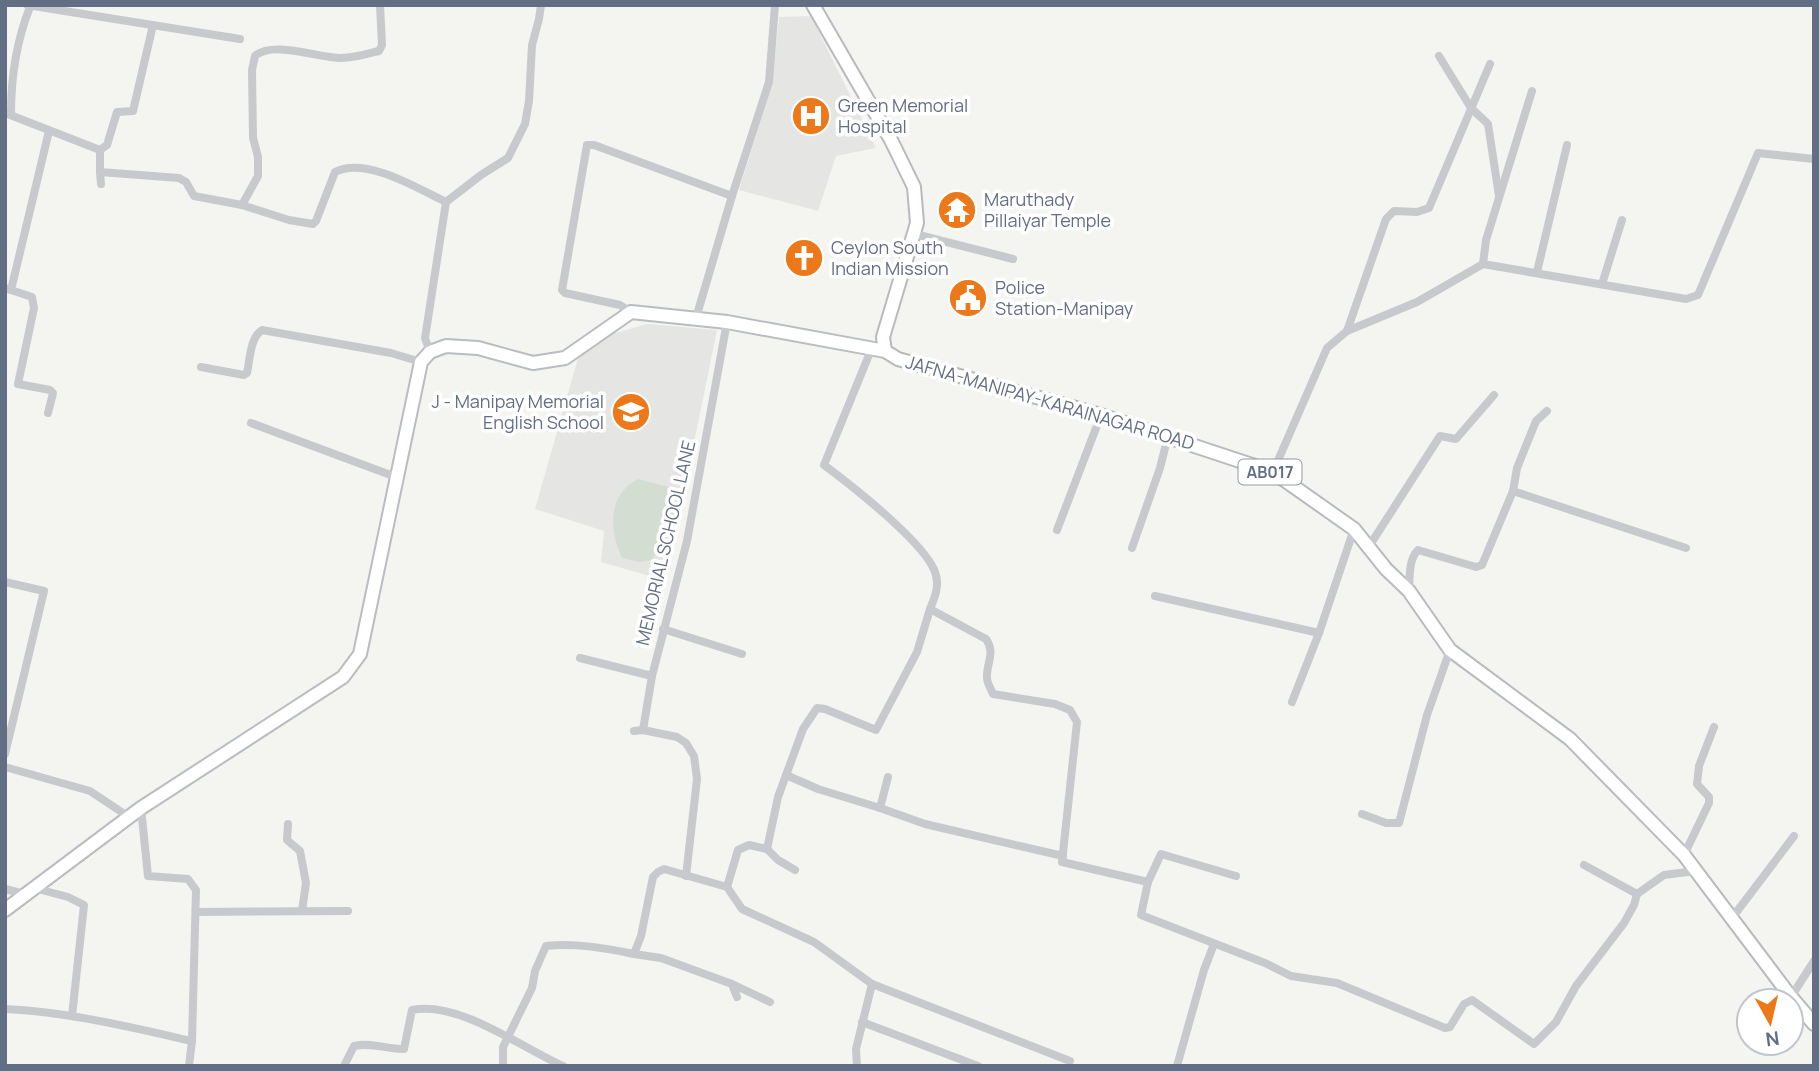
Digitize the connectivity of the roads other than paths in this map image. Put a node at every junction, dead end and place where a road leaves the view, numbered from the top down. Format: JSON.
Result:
{"nodes":[{"id":1,"x":380,"y":5,"type":"edge"},
{"id":2,"x":541,"y":5,"type":"edge"},
{"id":3,"x":775,"y":5,"type":"edge"},
{"id":4,"x":813,"y":5,"type":"edge"},
{"id":5,"x":28,"y":6,"type":"edge"},
{"id":6,"x":153,"y":25,"type":"junction"},
{"id":7,"x":240,"y":39,"type":"dead end"},
{"id":8,"x":1439,"y":56,"type":"dead end"},
{"id":9,"x":1490,"y":64,"type":"dead end"},
{"id":10,"x":1532,"y":91,"type":"dead end"},
{"id":11,"x":1471,"y":108,"type":"junction"},
{"id":12,"x":8,"y":114,"type":"edge"},
{"id":13,"x":49,"y":131,"type":"junction"},
{"id":14,"x":1567,"y":145,"type":"dead end"},
{"id":15,"x":100,"y":149,"type":"junction"},
{"id":16,"x":1814,"y":159,"type":"edge"},
{"id":17,"x":100,"y":172,"type":"junction"},
{"id":18,"x":101,"y":184,"type":"dead end"},
{"id":19,"x":732,"y":196,"type":"junction"},
{"id":20,"x":1500,"y":199,"type":"junction"},
{"id":21,"x":446,"y":202,"type":"junction"},
{"id":22,"x":242,"y":205,"type":"junction"},
{"id":23,"x":1622,"y":220,"type":"dead end"},
{"id":24,"x":915,"y":234,"type":"junction"},
{"id":25,"x":1013,"y":258,"type":"dead end"},
{"id":26,"x":1483,"y":264,"type":"junction"},
{"id":27,"x":1537,"y":272,"type":"junction"},
{"id":28,"x":1602,"y":284,"type":"junction"},
{"id":29,"x":8,"y":289,"type":"edge"},
{"id":30,"x":631,"y":312,"type":"junction"},
{"id":31,"x":696,"y":318,"type":"junction"},
{"id":32,"x":727,"y":322,"type":"junction"},
{"id":33,"x":1347,"y":331,"type":"junction"},
{"id":34,"x":878,"y":350,"type":"junction"},
{"id":35,"x":425,"y":357,"type":"junction"},
{"id":36,"x":201,"y":367,"type":"dead end"},
{"id":37,"x":1494,"y":395,"type":"dead end"},
{"id":38,"x":1547,"y":411,"type":"dead end"},
{"id":39,"x":48,"y":413,"type":"dead end"},
{"id":40,"x":1101,"y":415,"type":"junction"},
{"id":41,"x":251,"y":423,"type":"dead end"},
{"id":42,"x":1168,"y":436,"type":"junction"},
{"id":43,"x":1273,"y":472,"type":"junction"},
{"id":44,"x":396,"y":477,"type":"junction"},
{"id":45,"x":1513,"y":491,"type":"junction"},
{"id":46,"x":1354,"y":529,"type":"junction"},
{"id":47,"x":1057,"y":530,"type":"dead end"},
{"id":48,"x":1132,"y":548,"type":"dead end"},
{"id":49,"x":1368,"y":548,"type":"junction"},
{"id":50,"x":1686,"y":548,"type":"dead end"},
{"id":51,"x":5,"y":582,"type":"edge"},
{"id":52,"x":1409,"y":591,"type":"junction"},
{"id":53,"x":1155,"y":596,"type":"dead end"},
{"id":54,"x":930,"y":609,"type":"junction"},
{"id":55,"x":663,"y":629,"type":"junction"},
{"id":56,"x":1319,"y":633,"type":"junction"},
{"id":57,"x":1450,"y":650,"type":"junction"},
{"id":58,"x":742,"y":654,"type":"dead end"},
{"id":59,"x":580,"y":658,"type":"dead end"},
{"id":60,"x":652,"y":676,"type":"junction"},
{"id":61,"x":1292,"y":702,"type":"dead end"},
{"id":62,"x":1714,"y":727,"type":"dead end"},
{"id":63,"x":5,"y":754,"type":"edge"},
{"id":64,"x":5,"y":767,"type":"edge"},
{"id":65,"x":786,"y":775,"type":"junction"},
{"id":66,"x":888,"y":777,"type":"dead end"},
{"id":67,"x":142,"y":808,"type":"junction"},
{"id":68,"x":880,"y":808,"type":"junction"},
{"id":69,"x":1362,"y":814,"type":"dead end"},
{"id":70,"x":129,"y":817,"type":"junction"},
{"id":71,"x":288,"y":824,"type":"dead end"},
{"id":72,"x":1794,"y":836,"type":"dead end"},
{"id":73,"x":767,"y":849,"type":"junction"},
{"id":74,"x":1684,"y":855,"type":"junction"},
{"id":75,"x":1063,"y":856,"type":"junction"},
{"id":76,"x":1584,"y":865,"type":"dead end"},
{"id":77,"x":795,"y":870,"type":"dead end"},
{"id":78,"x":1695,"y":871,"type":"junction"},
{"id":79,"x":686,"y":876,"type":"junction"},
{"id":80,"x":1236,"y":876,"type":"dead end"},
{"id":81,"x":1148,"y":882,"type":"junction"},
{"id":82,"x":727,"y":887,"type":"junction"},
{"id":83,"x":5,"y":889,"type":"edge"},
{"id":84,"x":29,"y":891,"type":"junction"},
{"id":85,"x":1637,"y":894,"type":"junction"},
{"id":86,"x":5,"y":910,"type":"edge"},
{"id":87,"x":302,"y":911,"type":"junction"},
{"id":88,"x":348,"y":911,"type":"dead end"},
{"id":89,"x":196,"y":912,"type":"junction"},
{"id":90,"x":1732,"y":918,"type":"junction"},
{"id":91,"x":1214,"y":944,"type":"junction"},
{"id":92,"x":634,"y":954,"type":"junction"},
{"id":93,"x":1814,"y":961,"type":"edge"},
{"id":94,"x":732,"y":984,"type":"junction"},
{"id":95,"x":872,"y":984,"type":"junction"},
{"id":96,"x":1783,"y":987,"type":"edge"},
{"id":97,"x":1797,"y":987,"type":"edge"},
{"id":98,"x":737,"y":997,"type":"dead end"},
{"id":99,"x":771,"y":1002,"type":"dead end"},
{"id":100,"x":5,"y":1009,"type":"edge"},
{"id":101,"x":72,"y":1016,"type":"junction"},
{"id":102,"x":862,"y":1022,"type":"junction"},
{"id":103,"x":506,"y":1037,"type":"junction"},
{"id":104,"x":192,"y":1041,"type":"junction"},
{"id":105,"x":1070,"y":1061,"type":"dead end"},
{"id":106,"x":189,"y":1066,"type":"edge"},
{"id":107,"x":344,"y":1066,"type":"edge"},
{"id":108,"x":503,"y":1066,"type":"edge"},
{"id":109,"x":563,"y":1066,"type":"edge"},
{"id":110,"x":857,"y":1066,"type":"edge"},
{"id":111,"x":978,"y":1066,"type":"edge"},
{"id":112,"x":1177,"y":1066,"type":"edge"}],
"edges":[{"from":1,"to":22,"type":"street"},
{"from":2,"to":21,"type":"street"},
{"from":3,"to":19,"type":"street"},
{"from":4,"to":24,"type":"main road","name":"JAFNA-MANIPAY-KARAINAGAR ROAD"},
{"from":5,"to":6,"type":"street"},
{"from":5,"to":12,"type":"street"},
{"from":6,"to":7,"type":"street"},
{"from":6,"to":15,"type":"street"},
{"from":8,"to":11,"type":"street"},
{"from":9,"to":11,"type":"street"},
{"from":10,"to":20,"type":"street"},
{"from":11,"to":20,"type":"street"},
{"from":11,"to":33,"type":"street"},
{"from":12,"to":13,"type":"street"},
{"from":13,"to":15,"type":"street"},
{"from":13,"to":29,"type":"street"},
{"from":14,"to":27,"type":"street"},
{"from":15,"to":17,"type":"street"},
{"from":16,"to":28,"type":"street"},
{"from":17,"to":18,"type":"street"},
{"from":17,"to":22,"type":"street"},
{"from":19,"to":30,"type":"street"},
{"from":19,"to":31,"type":"street"},
{"from":20,"to":26,"type":"street"},
{"from":21,"to":22,"type":"street"},
{"from":21,"to":35,"type":"street"},
{"from":23,"to":28,"type":"street"},
{"from":24,"to":25,"type":"street"},
{"from":24,"to":34,"type":"main road","name":"JAFNA-MANIPAY-KARAINAGAR ROAD"},
{"from":26,"to":27,"type":"street"},
{"from":26,"to":33,"type":"street"},
{"from":27,"to":28,"type":"street"},
{"from":29,"to":39,"type":"street"},
{"from":30,"to":31,"type":"main road"},
{"from":30,"to":35,"type":"main road"},
{"from":31,"to":32,"type":"main road"},
{"from":32,"to":34,"type":"main road"},
{"from":32,"to":55,"type":"street","name":"MEMORIAL SCHOOL LANE"},
{"from":33,"to":43,"type":"street"},
{"from":34,"to":40,"type":"main road","name":"JAFNA-MANIPAY-KARAINAGAR ROAD","number":"AB017"},
{"from":34,"to":54,"type":"street"},
{"from":35,"to":36,"type":"street"},
{"from":35,"to":44,"type":"main road"},
{"from":37,"to":49,"type":"street"},
{"from":38,"to":45,"type":"street"},
{"from":40,"to":42,"type":"main road","name":"JAFNA-MANIPAY-KARAINAGAR ROAD","number":"AB017"},
{"from":40,"to":47,"type":"street"},
{"from":41,"to":44,"type":"street"},
{"from":42,"to":43,"type":"main road","name":"JAFNA-MANIPAY-KARAINAGAR ROAD","number":"AB017"},
{"from":42,"to":48,"type":"street"},
{"from":43,"to":46,"type":"main road","name":"JAFNA-MANIPAY-KARAINAGAR ROAD","number":"AB017"},
{"from":44,"to":67,"type":"main road"},
{"from":45,"to":50,"type":"street"},
{"from":45,"to":52,"type":"street"},
{"from":46,"to":49,"type":"main road","name":"JAFNA-MANIPAY-KARAINAGAR ROAD","number":"AB017"},
{"from":46,"to":56,"type":"street"},
{"from":49,"to":52,"type":"main road","name":"JAFNA-MANIPAY-KARAINAGAR ROAD","number":"AB017"},
{"from":51,"to":63,"type":"street"},
{"from":52,"to":57,"type":"main road","name":"JAFNA-MANIPAY-KARAINAGAR ROAD","number":"AB017"},
{"from":53,"to":56,"type":"street"},
{"from":54,"to":65,"type":"street"},
{"from":54,"to":75,"type":"street"},
{"from":55,"to":58,"type":"street"},
{"from":55,"to":60,"type":"street","name":"MEMORIAL SCHOOL LANE"},
{"from":56,"to":61,"type":"street"},
{"from":57,"to":69,"type":"street"},
{"from":57,"to":74,"type":"main road","name":"JAFNA-MANIPAY-KARAINAGAR ROAD","number":"AB017"},
{"from":59,"to":60,"type":"street"},
{"from":60,"to":79,"type":"street","name":"MEMORIAL SCHOOL LANE"},
{"from":62,"to":74,"type":"street"},
{"from":64,"to":70,"type":"street"},
{"from":65,"to":68,"type":"street"},
{"from":65,"to":73,"type":"street"},
{"from":66,"to":68,"type":"street"},
{"from":67,"to":70,"type":"main road"},
{"from":67,"to":89,"type":"street"},
{"from":68,"to":75,"type":"street"},
{"from":70,"to":84,"type":"main road"},
{"from":71,"to":87,"type":"street"},
{"from":72,"to":90,"type":"street"},
{"from":73,"to":77,"type":"street"},
{"from":73,"to":82,"type":"street"},
{"from":74,"to":78,"type":"main road","name":"JAFNA-MANIPAY-KARAINAGAR ROAD","number":"AB017"},
{"from":75,"to":81,"type":"street"},
{"from":76,"to":85,"type":"street"},
{"from":78,"to":85,"type":"street"},
{"from":78,"to":90,"type":"main road","name":"JAFNA-MANIPAY-KARAINAGAR ROAD","number":"AB017"},
{"from":79,"to":82,"type":"street"},
{"from":79,"to":92,"type":"street"},
{"from":80,"to":81,"type":"street"},
{"from":81,"to":91,"type":"street"},
{"from":82,"to":95,"type":"street"},
{"from":83,"to":84,"type":"street"},
{"from":84,"to":86,"type":"main road"},
{"from":84,"to":101,"type":"street"},
{"from":85,"to":91,"type":"street"},
{"from":87,"to":88,"type":"street"},
{"from":87,"to":89,"type":"street"},
{"from":89,"to":104,"type":"street"},
{"from":90,"to":96,"type":"main road","name":"JAFNA-MANIPAY-KARAINAGAR ROAD","number":"AB017"},
{"from":91,"to":112,"type":"street"},
{"from":92,"to":94,"type":"street"},
{"from":92,"to":103,"type":"street"},
{"from":93,"to":97,"type":"street"},
{"from":94,"to":98,"type":"street"},
{"from":94,"to":99,"type":"street"},
{"from":95,"to":102,"type":"street"},
{"from":95,"to":105,"type":"street"},
{"from":100,"to":101,"type":"street"},
{"from":101,"to":104,"type":"street"},
{"from":102,"to":110,"type":"street"},
{"from":102,"to":111,"type":"street"},
{"from":103,"to":107,"type":"street"},
{"from":103,"to":108,"type":"street"},
{"from":103,"to":109,"type":"street"},
{"from":104,"to":106,"type":"street"}]}
